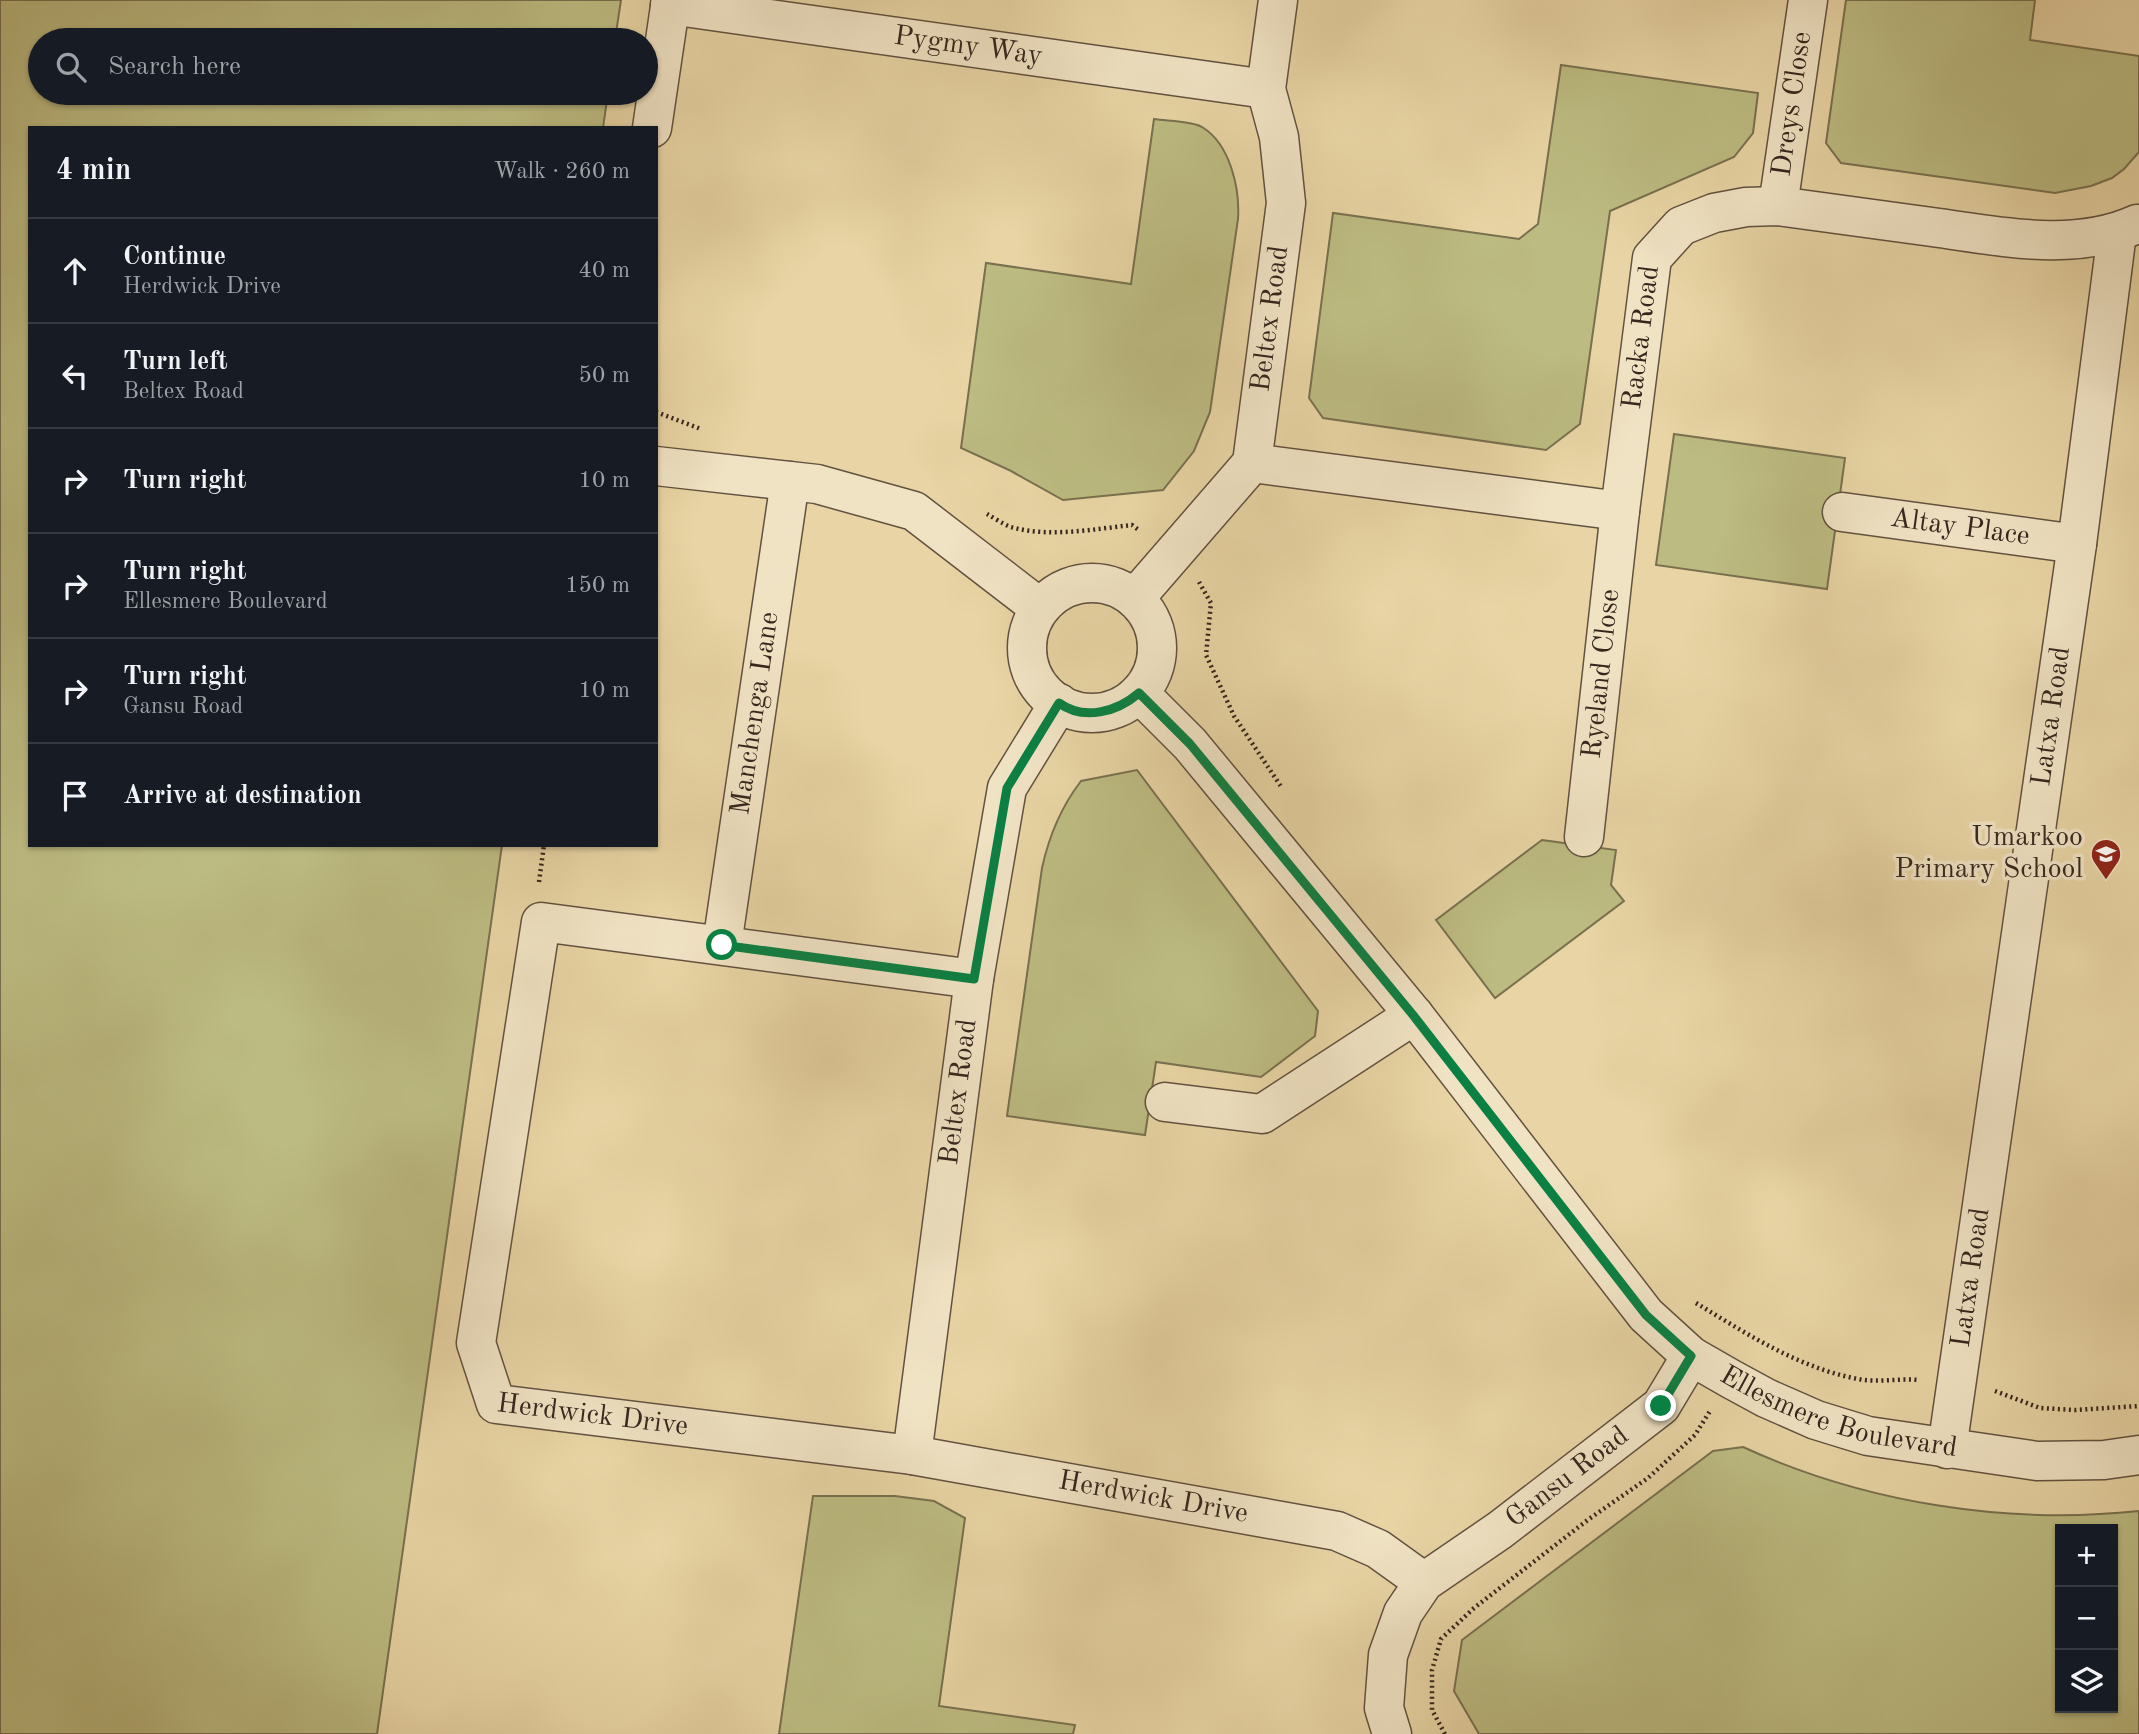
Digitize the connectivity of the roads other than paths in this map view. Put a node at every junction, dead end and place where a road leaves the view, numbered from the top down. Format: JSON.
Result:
{"nodes":[{"id":1,"x":1278,"y":0,"type":"edge"},
{"id":2,"x":1808,"y":0,"type":"edge"},
{"id":3,"x":670,"y":2,"type":"edge"},
{"id":4,"x":658,"y":86,"type":"edge"},
{"id":5,"x":1266,"y":89,"type":"junction"},
{"id":6,"x":655,"y":105,"type":"edge"},
{"id":7,"x":652,"y":126,"type":"edge"},
{"id":8,"x":1778,"y":206,"type":"junction"},
{"id":9,"x":2128,"y":228,"type":"edge"},
{"id":10,"x":1252,"y":463,"type":"junction"},
{"id":11,"x":658,"y":466,"type":"edge"},
{"id":12,"x":790,"y":481,"type":"junction"},
{"id":13,"x":1620,"y":511,"type":"junction"},
{"id":14,"x":1842,"y":512,"type":"dead end"},
{"id":15,"x":2077,"y":544,"type":"junction"},
{"id":16,"x":1135,"y":598,"type":"junction"},
{"id":17,"x":1040,"y":608,"type":"junction"},
{"id":18,"x":1142,"y":690,"type":"junction"},
{"id":19,"x":1059,"y":703,"type":"junction"},
{"id":20,"x":1584,"y":836,"type":"dead end"},
{"id":21,"x":722,"y":945,"type":"junction"},
{"id":22,"x":974,"y":979,"type":"junction"},
{"id":23,"x":1413,"y":1015,"type":"junction"},
{"id":24,"x":1165,"y":1102,"type":"dead end"},
{"id":25,"x":1691,"y":1356,"type":"junction"},
{"id":26,"x":1947,"y":1449,"type":"junction"},
{"id":27,"x":912,"y":1455,"type":"junction"},
{"id":28,"x":2139,"y":1455,"type":"edge"},
{"id":29,"x":1424,"y":1582,"type":"junction"},
{"id":30,"x":1392,"y":1734,"type":"edge"}],
"edges":[{"from":1,"to":5,"type":"street","name":"Beltex Road"},
{"from":2,"to":8,"type":"street","name":"Dreys Close"},
{"from":3,"to":4,"type":"street"},
{"from":3,"to":5,"type":"street","name":"Pygmy Way"},
{"from":5,"to":10,"type":"street","name":"Beltex Road"},
{"from":6,"to":7,"type":"street"},
{"from":8,"to":9,"type":"street","name":"Racka Road"},
{"from":8,"to":13,"type":"street","name":"Racka Road"},
{"from":9,"to":15,"type":"street","name":"Latxa Road"},
{"from":10,"to":13,"type":"street"},
{"from":10,"to":16,"type":"street"},
{"from":11,"to":12,"type":"street"},
{"from":12,"to":17,"type":"street"},
{"from":12,"to":21,"type":"street","name":"Manchenga Lane"},
{"from":13,"to":20,"type":"street","name":"Ryeland Close"},
{"from":14,"to":15,"type":"street","name":"Altay Place"},
{"from":15,"to":26,"type":"street","name":"Latxa Road"},
{"from":16,"to":17,"type":"street"},
{"from":16,"to":18,"type":"street"},
{"from":17,"to":19,"type":"street"},
{"from":18,"to":19,"type":"street"},
{"from":18,"to":23,"type":"street","name":"Ellesmere Boulevard"},
{"from":19,"to":22,"type":"street","name":"Beltex Road"},
{"from":21,"to":22,"type":"street","name":"Herdwick Drive"},
{"from":21,"to":27,"type":"street","name":"Herdwick Drive"},
{"from":22,"to":27,"type":"street","name":"Beltex Road"},
{"from":23,"to":24,"type":"street"},
{"from":23,"to":25,"type":"street","name":"Ellesmere Boulevard"},
{"from":25,"to":26,"type":"street","name":"Ellesmere Boulevard"},
{"from":25,"to":29,"type":"street","name":"Gansu Road"},
{"from":26,"to":28,"type":"street","name":"Ellesmere Boulevard"},
{"from":27,"to":29,"type":"street","name":"Herdwick Drive"},
{"from":29,"to":30,"type":"street"}]}
